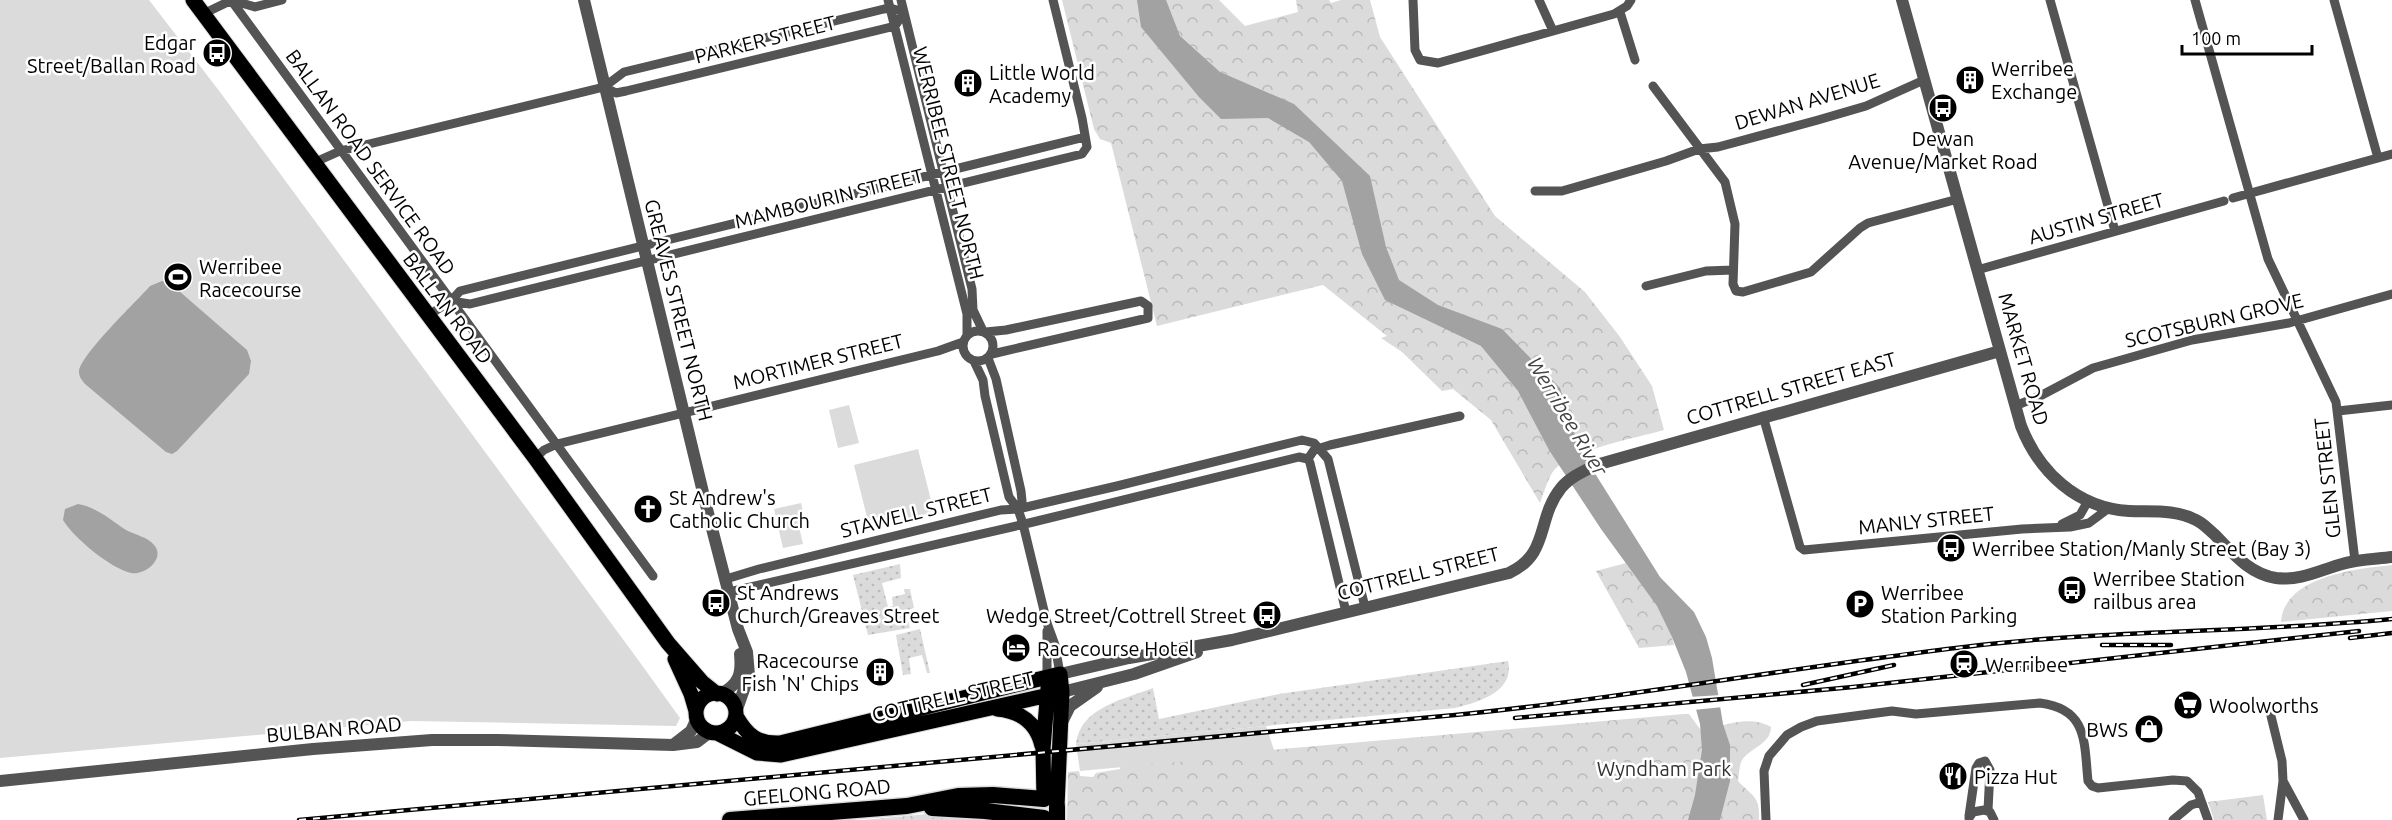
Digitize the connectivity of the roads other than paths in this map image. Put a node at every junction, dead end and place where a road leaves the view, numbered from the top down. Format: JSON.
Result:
{"nodes":[{"id":1,"x":193,"y":0,"type":"edge"},
{"id":2,"x":231,"y":0,"type":"edge"},
{"id":3,"x":282,"y":0,"type":"edge"},
{"id":4,"x":584,"y":0,"type":"edge"},
{"id":5,"x":901,"y":0,"type":"edge"},
{"id":6,"x":1053,"y":0,"type":"edge"},
{"id":7,"x":1413,"y":0,"type":"edge"},
{"id":8,"x":1539,"y":0,"type":"edge"},
{"id":9,"x":1631,"y":0,"type":"edge"},
{"id":10,"x":1902,"y":0,"type":"edge"},
{"id":11,"x":2050,"y":0,"type":"edge"},
{"id":12,"x":2195,"y":0,"type":"edge"},
{"id":13,"x":2334,"y":0,"type":"edge"},
{"id":14,"x":889,"y":4,"type":"edge"},
{"id":15,"x":904,"y":12,"type":"junction"},
{"id":16,"x":1620,"y":12,"type":"junction"},
{"id":17,"x":203,"y":14,"type":"junction"},
{"id":18,"x":894,"y":26,"type":"junction"},
{"id":19,"x":1553,"y":31,"type":"junction"},
{"id":20,"x":1635,"y":60,"type":"dead end"},
{"id":21,"x":1924,"y":80,"type":"junction"},
{"id":22,"x":1653,"y":86,"type":"dead end"},
{"id":23,"x":604,"y":87,"type":"junction"},
{"id":24,"x":1085,"y":136,"type":"junction"},
{"id":25,"x":1699,"y":149,"type":"junction"},
{"id":26,"x":340,"y":151,"type":"junction"},
{"id":27,"x":2392,"y":154,"type":"edge"},
{"id":28,"x":2378,"y":158,"type":"junction"},
{"id":29,"x":313,"y":164,"type":"junction"},
{"id":30,"x":943,"y":171,"type":"junction"},
{"id":31,"x":930,"y":175,"type":"junction"},
{"id":32,"x":947,"y":188,"type":"junction"},
{"id":33,"x":1535,"y":190,"type":"dead end"},
{"id":34,"x":935,"y":191,"type":"junction"},
{"id":35,"x":2249,"y":194,"type":"junction"},
{"id":36,"x":1958,"y":199,"type":"junction"},
{"id":37,"x":2115,"y":231,"type":"junction"},
{"id":38,"x":644,"y":244,"type":"junction"},
{"id":39,"x":648,"y":262,"type":"junction"},
{"id":40,"x":1733,"y":270,"type":"junction"},
{"id":41,"x":1977,"y":270,"type":"junction"},
{"id":42,"x":1646,"y":286,"type":"dead end"},
{"id":43,"x":2392,"y":294,"type":"edge"},
{"id":44,"x":451,"y":301,"type":"junction"},
{"id":45,"x":426,"y":316,"type":"junction"},
{"id":46,"x":2298,"y":321,"type":"junction"},
{"id":47,"x":984,"y":332,"type":"junction"},
{"id":48,"x":965,"y":339,"type":"junction"},
{"id":49,"x":938,"y":351,"type":"junction"},
{"id":50,"x":2000,"y":351,"type":"junction"},
{"id":51,"x":965,"y":354,"type":"junction"},
{"id":52,"x":990,"y":356,"type":"junction"},
{"id":53,"x":974,"y":361,"type":"junction"},
{"id":54,"x":2392,"y":405,"type":"edge"},
{"id":55,"x":2015,"y":406,"type":"junction"},
{"id":56,"x":2338,"y":411,"type":"junction"},
{"id":57,"x":684,"y":412,"type":"junction"},
{"id":58,"x":1460,"y":416,"type":"dead end"},
{"id":59,"x":1764,"y":416,"type":"junction"},
{"id":60,"x":557,"y":444,"type":"junction"},
{"id":61,"x":1320,"y":448,"type":"junction"},
{"id":62,"x":535,"y":458,"type":"junction"},
{"id":63,"x":1308,"y":459,"type":"junction"},
{"id":64,"x":1594,"y":466,"type":"joint"},
{"id":65,"x":1172,"y":472,"type":"junction"},
{"id":66,"x":1117,"y":486,"type":"junction"},
{"id":67,"x":1175,"y":486,"type":"junction"},
{"id":68,"x":1120,"y":500,"type":"junction"},
{"id":69,"x":2088,"y":501,"type":"junction"},
{"id":70,"x":1018,"y":508,"type":"junction"},
{"id":71,"x":2109,"y":508,"type":"junction"},
{"id":72,"x":1023,"y":524,"type":"junction"},
{"id":73,"x":2048,"y":527,"type":"junction"},
{"id":74,"x":2392,"y":557,"type":"edge"},
{"id":75,"x":2355,"y":561,"type":"junction"},
{"id":76,"x":653,"y":576,"type":"dead end"},
{"id":77,"x":727,"y":585,"type":"junction"},
{"id":78,"x":1365,"y":607,"type":"junction"},
{"id":79,"x":1346,"y":612,"type":"junction"},
{"id":80,"x":738,"y":629,"type":"junction"},
{"id":81,"x":1232,"y":640,"type":"junction"},
{"id":82,"x":668,"y":643,"type":"junction"},
{"id":83,"x":1054,"y":676,"type":"junction"},
{"id":84,"x":1109,"y":680,"type":"junction"},
{"id":85,"x":719,"y":694,"type":"junction"},
{"id":86,"x":1055,"y":694,"type":"junction"},
{"id":87,"x":987,"y":710,"type":"junction"},
{"id":88,"x":736,"y":714,"type":"junction"},
{"id":89,"x":697,"y":715,"type":"junction"},
{"id":90,"x":2271,"y":716,"type":"dead end"},
{"id":91,"x":1060,"y":727,"type":"junction"},
{"id":92,"x":832,"y":730,"type":"junction"},
{"id":93,"x":714,"y":733,"type":"junction"},
{"id":94,"x":858,"y":738,"type":"junction"},
{"id":95,"x":673,"y":746,"type":"junction"},
{"id":96,"x":1043,"y":749,"type":"junction"},
{"id":97,"x":0,"y":781,"type":"edge"},
{"id":98,"x":2283,"y":781,"type":"junction"},
{"id":99,"x":2202,"y":802,"type":"junction"},
{"id":100,"x":1988,"y":810,"type":"junction"},
{"id":101,"x":1049,"y":813,"type":"edge"},
{"id":102,"x":1969,"y":818,"type":"edge"},
{"id":103,"x":730,"y":820,"type":"edge"},
{"id":104,"x":1766,"y":820,"type":"edge"},
{"id":105,"x":1994,"y":820,"type":"edge"},
{"id":106,"x":2173,"y":820,"type":"edge"},
{"id":107,"x":2208,"y":820,"type":"edge"},
{"id":108,"x":2278,"y":820,"type":"edge"},
{"id":109,"x":2304,"y":820,"type":"edge"}],
"edges":[{"from":1,"to":17,"type":"main road","name":"BALLAN ROAD"},
{"from":2,"to":3,"type":"street"},
{"from":2,"to":17,"type":"street"},
{"from":2,"to":26,"type":"street","name":"BALLAN ROAD SERVICE ROAD"},
{"from":4,"to":23,"type":"street","name":"GREAVES STREET NORTH"},
{"from":5,"to":15,"type":"street","name":"WERRIBEE STREET NORTH"},
{"from":6,"to":24,"type":"street"},
{"from":7,"to":19,"type":"street"},
{"from":8,"to":19,"type":"street"},
{"from":9,"to":16,"type":"street"},
{"from":10,"to":21,"type":"street","name":"MARKET ROAD"},
{"from":11,"to":37,"type":"street"},
{"from":12,"to":35,"type":"street","name":"GLEN STREET"},
{"from":13,"to":28,"type":"street"},
{"from":14,"to":15,"type":"street","name":"PARKER STREET"},
{"from":14,"to":18,"type":"street","name":"WERRIBEE STREET NORTH"},
{"from":14,"to":23,"type":"street","name":"PARKER STREET"},
{"from":15,"to":18,"type":"street"},
{"from":15,"to":30,"type":"street","name":"WERRIBEE STREET NORTH"},
{"from":16,"to":19,"type":"street"},
{"from":16,"to":20,"type":"street"},
{"from":17,"to":29,"type":"main road","name":"BALLAN ROAD"},
{"from":18,"to":23,"type":"street","name":"PARKER STREET"},
{"from":18,"to":31,"type":"street","name":"WERRIBEE STREET NORTH"},
{"from":21,"to":25,"type":"street","name":"DEWAN AVENUE"},
{"from":21,"to":36,"type":"street","name":"MARKET ROAD"},
{"from":22,"to":25,"type":"street"},
{"from":23,"to":26,"type":"street","name":"PARKER STREET"},
{"from":23,"to":38,"type":"street","name":"GREAVES STREET NORTH"},
{"from":24,"to":30,"type":"street","name":"MAMBOURIN STREET"},
{"from":24,"to":32,"type":"street","name":"MAMBOURIN STREET"},
{"from":25,"to":33,"type":"street","name":"DEWAN AVENUE"},
{"from":25,"to":40,"type":"street"},
{"from":26,"to":29,"type":"street","name":"PARKER STREET"},
{"from":26,"to":44,"type":"street","name":"BALLAN ROAD SERVICE ROAD"},
{"from":27,"to":28,"type":"street","name":"AUSTIN STREET"},
{"from":28,"to":35,"type":"street","name":"AUSTIN STREET"},
{"from":29,"to":45,"type":"main road","name":"BALLAN ROAD"},
{"from":30,"to":31,"type":"street","name":"MAMBOURIN STREET"},
{"from":30,"to":32,"type":"street","name":"WERRIBEE STREET NORTH"},
{"from":31,"to":34,"type":"street","name":"WERRIBEE STREET NORTH"},
{"from":31,"to":38,"type":"street","name":"MAMBOURIN STREET"},
{"from":32,"to":34,"type":"street","name":"MAMBOURIN STREET"},
{"from":32,"to":47,"type":"street","name":"WERRIBEE STREET NORTH"},
{"from":34,"to":39,"type":"street","name":"MAMBOURIN STREET"},
{"from":34,"to":48,"type":"street","name":"WERRIBEE STREET NORTH"},
{"from":35,"to":37,"type":"street","name":"AUSTIN STREET"},
{"from":35,"to":46,"type":"street","name":"GLEN STREET"},
{"from":36,"to":40,"type":"street"},
{"from":36,"to":41,"type":"street","name":"MARKET ROAD"},
{"from":37,"to":41,"type":"street","name":"AUSTIN STREET"},
{"from":38,"to":39,"type":"street","name":"GREAVES STREET NORTH"},
{"from":38,"to":44,"type":"street","name":"MAMBOURIN STREET"},
{"from":39,"to":44,"type":"street","name":"MAMBOURIN STREET"},
{"from":39,"to":57,"type":"street","name":"GREAVES STREET NORTH"},
{"from":40,"to":42,"type":"street"},
{"from":41,"to":50,"type":"street","name":"MARKET ROAD"},
{"from":43,"to":46,"type":"street","name":"SCOTSBURN GROVE"},
{"from":44,"to":45,"type":"street","name":"MAMBOURIN STREET"},
{"from":44,"to":60,"type":"street","name":"BALLAN ROAD SERVICE ROAD"},
{"from":45,"to":62,"type":"main road","name":"BALLAN ROAD"},
{"from":46,"to":55,"type":"street","name":"SCOTSBURN GROVE"},
{"from":46,"to":56,"type":"street","name":"GLEN STREET"},
{"from":47,"to":48,"type":"street"},
{"from":47,"to":52,"type":"street"},
{"from":47,"to":52,"type":"street"},
{"from":48,"to":49,"type":"street","name":"MORTIMER STREET"},
{"from":48,"to":51,"type":"street"},
{"from":49,"to":51,"type":"street","name":"MORTIMER STREET"},
{"from":49,"to":57,"type":"street","name":"MORTIMER STREET"},
{"from":50,"to":55,"type":"street","name":"MARKET ROAD"},
{"from":50,"to":59,"type":"street","name":"COTTRELL STREET EAST"},
{"from":51,"to":53,"type":"street"},
{"from":52,"to":53,"type":"street"},
{"from":52,"to":70,"type":"street"},
{"from":53,"to":70,"type":"street"},
{"from":54,"to":56,"type":"street"},
{"from":55,"to":69,"type":"street","name":"MARKET ROAD"},
{"from":56,"to":75,"type":"street","name":"GLEN STREET"},
{"from":57,"to":60,"type":"street","name":"MORTIMER STREET"},
{"from":57,"to":77,"type":"street","name":"GREAVES STREET NORTH"},
{"from":58,"to":61,"type":"street","name":"STAWELL STREET"},
{"from":59,"to":64,"type":"street","name":"COTTRELL STREET EAST"},
{"from":59,"to":73,"type":"street","name":"MANLY STREET"},
{"from":60,"to":62,"type":"street","name":"MORTIMER STREET"},
{"from":60,"to":76,"type":"street","name":"BALLAN ROAD SERVICE ROAD"},
{"from":61,"to":63,"type":"street","name":"STAWELL STREET"},
{"from":61,"to":65,"type":"street","name":"STAWELL STREET"},
{"from":61,"to":78,"type":"street"},
{"from":62,"to":82,"type":"main road","name":"BALLAN ROAD"},
{"from":63,"to":67,"type":"street","name":"STAWELL STREET"},
{"from":63,"to":79,"type":"street"},
{"from":64,"to":78,"type":"street","name":"COTTRELL STREET"},
{"from":65,"to":66,"type":"street","name":"STAWELL STREET"},
{"from":65,"to":67,"type":"street"},
{"from":66,"to":68,"type":"street"},
{"from":66,"to":70,"type":"street","name":"STAWELL STREET"},
{"from":67,"to":68,"type":"street","name":"STAWELL STREET"},
{"from":68,"to":72,"type":"street","name":"STAWELL STREET"},
{"from":69,"to":71,"type":"street","name":"MARKET ROAD"},
{"from":69,"to":73,"type":"street","name":"MANLY STREET"},
{"from":70,"to":72,"type":"street"},
{"from":70,"to":77,"type":"street","name":"STAWELL STREET"},
{"from":71,"to":73,"type":"street","name":"MANLY STREET"},
{"from":71,"to":75,"type":"street","name":"MARKET ROAD"},
{"from":72,"to":77,"type":"street","name":"STAWELL STREET"},
{"from":72,"to":83,"type":"street"},
{"from":74,"to":75,"type":"street","name":"MARKET ROAD"},
{"from":77,"to":80,"type":"street","name":"GREAVES STREET NORTH"},
{"from":78,"to":79,"type":"street","name":"COTTRELL STREET"},
{"from":79,"to":81,"type":"street","name":"COTTRELL STREET"},
{"from":80,"to":85,"type":"street","name":"GREAVES STREET NORTH"},
{"from":80,"to":88,"type":"street","name":"GREAVES STREET NORTH"},
{"from":81,"to":83,"type":"street","name":"COTTRELL STREET"},
{"from":81,"to":84,"type":"street","name":"COTTRELL STREET"},
{"from":82,"to":85,"type":"main road","name":"BALLAN ROAD"},
{"from":82,"to":89,"type":"main road","name":"BALLAN ROAD"},
{"from":83,"to":86,"type":"main road"},
{"from":83,"to":92,"type":"main road","name":"COTTRELL STREET"},
{"from":84,"to":86,"type":"street","name":"COTTRELL STREET"},
{"from":84,"to":91,"type":"street"},
{"from":85,"to":88,"type":"main road"},
{"from":85,"to":89,"type":"main road"},
{"from":86,"to":87,"type":"main road","name":"COTTRELL STREET"},
{"from":86,"to":91,"type":"main road"},
{"from":86,"to":96,"type":"main road"},
{"from":87,"to":94,"type":"main road","name":"COTTRELL STREET"},
{"from":87,"to":96,"type":"main road"},
{"from":88,"to":92,"type":"main road","name":"COTTRELL STREET"},
{"from":88,"to":93,"type":"main road"},
{"from":89,"to":93,"type":"main road"},
{"from":89,"to":95,"type":"street"},
{"from":90,"to":98,"type":"street"},
{"from":91,"to":101,"type":"main road"},
{"from":92,"to":94,"type":"main road"},
{"from":93,"to":94,"type":"main road","name":"COTTRELL STREET"},
{"from":93,"to":95,"type":"street","name":"BULBAN ROAD"},
{"from":95,"to":97,"type":"street","name":"BULBAN ROAD"},
{"from":96,"to":101,"type":"main road"},
{"from":98,"to":108,"type":"street"},
{"from":98,"to":109,"type":"street"},
{"from":99,"to":104,"type":"street"},
{"from":99,"to":106,"type":"street"},
{"from":99,"to":107,"type":"street"},
{"from":100,"to":102,"type":"street"},
{"from":100,"to":102,"type":"street"},
{"from":100,"to":105,"type":"street"},
{"from":101,"to":103,"type":"highway","name":"GEELONG ROAD"}]}
